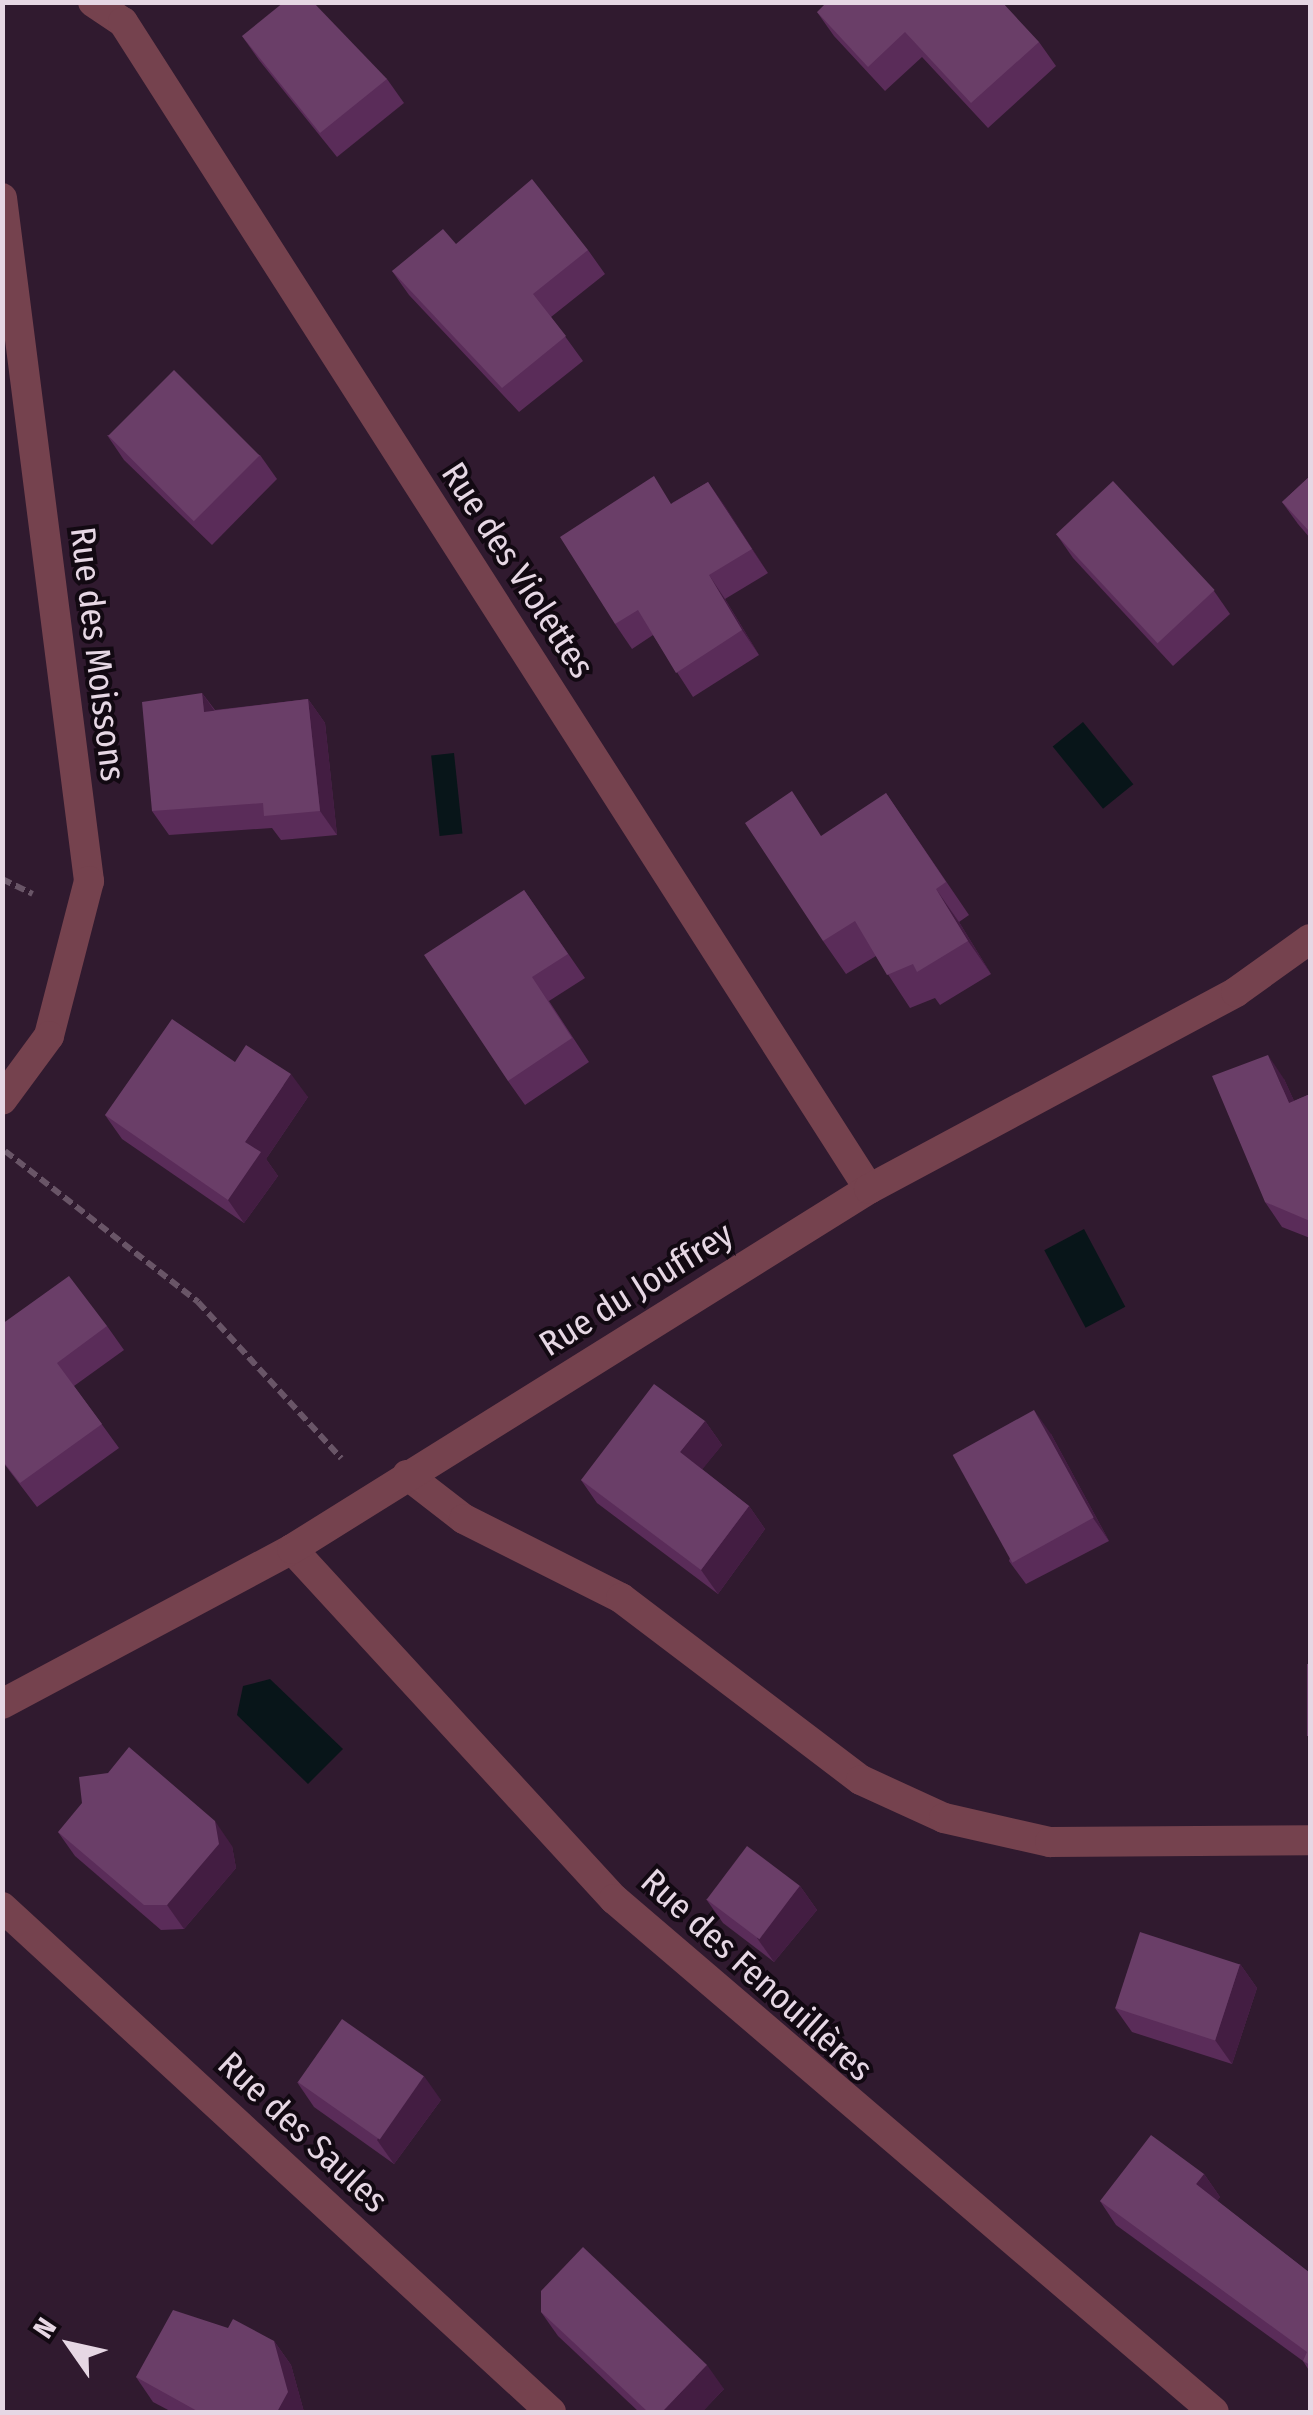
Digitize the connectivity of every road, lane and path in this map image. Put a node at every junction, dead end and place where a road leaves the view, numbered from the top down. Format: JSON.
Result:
{"nodes":[{"id":1,"x":93,"y":2,"type":"edge"},
{"id":2,"x":2,"y":198,"type":"edge"},
{"id":3,"x":1310,"y":939,"type":"edge"},
{"id":4,"x":2,"y":1100,"type":"edge"},
{"id":5,"x":2,"y":1149,"type":"edge"},
{"id":6,"x":869,"y":1189,"type":"junction"},
{"id":7,"x":406,"y":1475,"type":"junction"},
{"id":8,"x":376,"y":1496,"type":"junction"},
{"id":9,"x":292,"y":1549,"type":"junction"},
{"id":10,"x":2,"y":1704,"type":"edge"},
{"id":11,"x":1310,"y":1840,"type":"edge"},
{"id":12,"x":2,"y":1907,"type":"edge"},
{"id":13,"x":551,"y":2412,"type":"edge"},
{"id":14,"x":1214,"y":2412,"type":"edge"}],
"edges":[{"from":1,"to":6,"type":"street","name":"Rue des Violettes"},
{"from":2,"to":4,"type":"street","name":"Rue des Moissons"},
{"from":3,"to":6,"type":"street","name":"Rue du Jouffrey"},
{"from":5,"to":8,"type":"path"},
{"from":6,"to":7,"type":"street","name":"Rue du Jouffrey"},
{"from":7,"to":8,"type":"street","name":"Rue du Jouffrey"},
{"from":7,"to":11,"type":"street"},
{"from":8,"to":9,"type":"street","name":"Rue du Jouffrey"},
{"from":9,"to":10,"type":"street","name":"Rue du Jouffrey"},
{"from":9,"to":14,"type":"street","name":"Rue des Fenouillères"},
{"from":12,"to":13,"type":"street","name":"Rue des Saules"}]}
